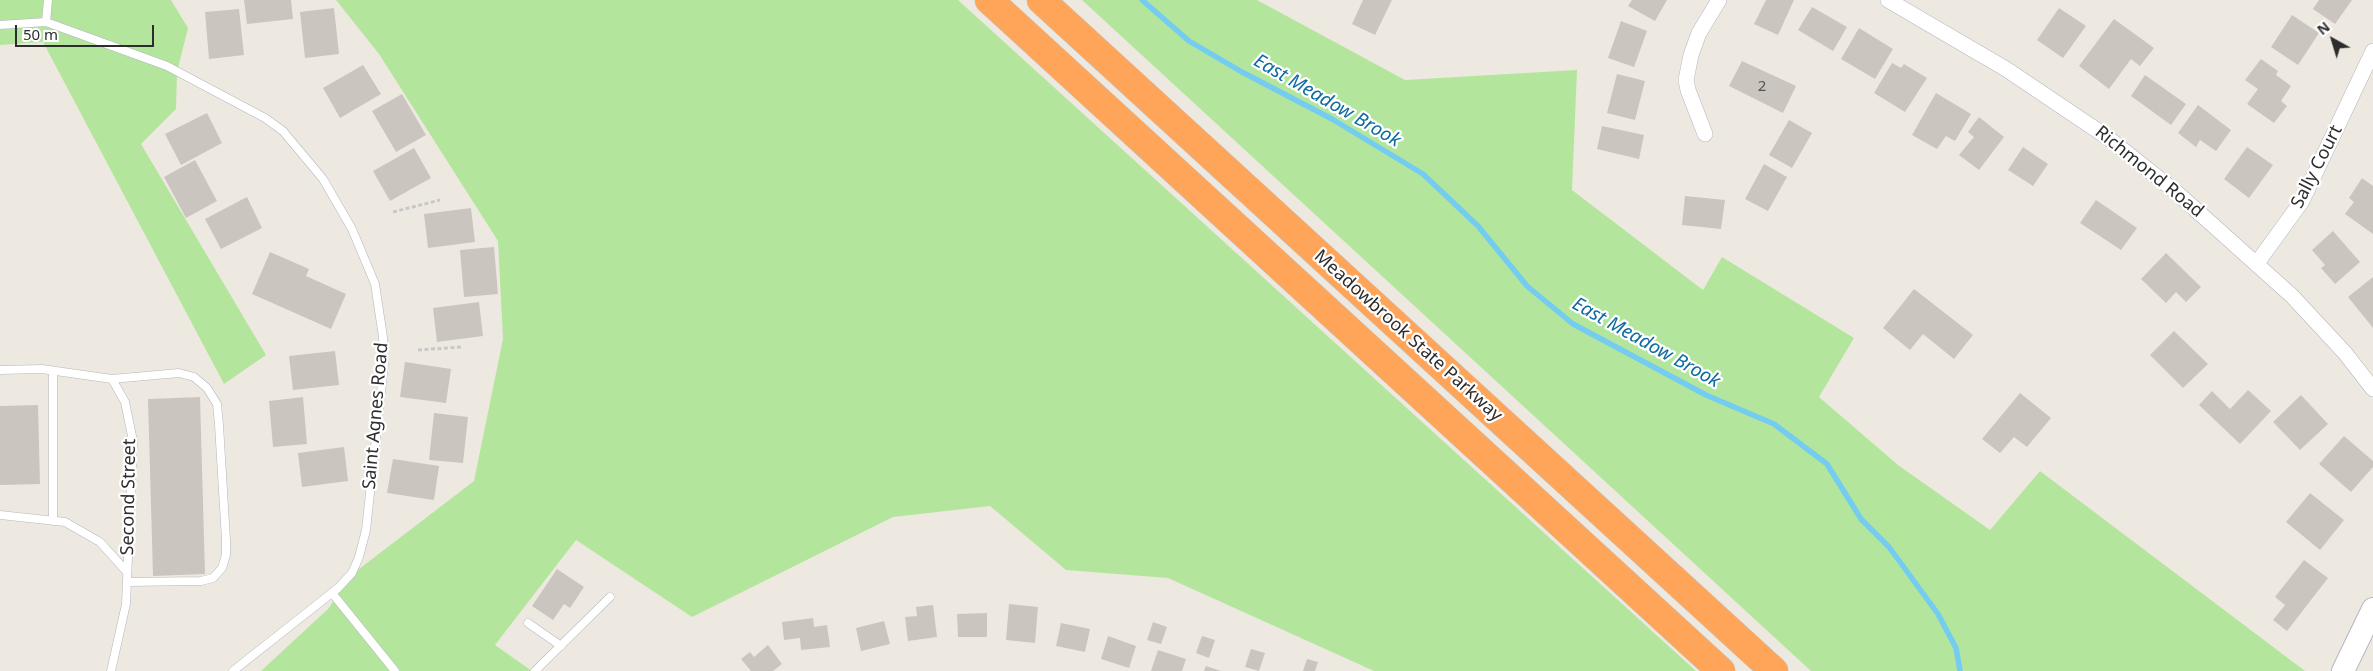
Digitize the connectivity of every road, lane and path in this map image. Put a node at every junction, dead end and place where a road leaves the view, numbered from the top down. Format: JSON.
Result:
{"nodes":[{"id":1,"x":48,"y":0,"type":"edge"},
{"id":2,"x":990,"y":0,"type":"edge"},
{"id":3,"x":1041,"y":0,"type":"edge"},
{"id":4,"x":1718,"y":0,"type":"edge"},
{"id":5,"x":1888,"y":0,"type":"edge"},
{"id":6,"x":46,"y":22,"type":"junction"},
{"id":7,"x":0,"y":25,"type":"edge"},
{"id":8,"x":2373,"y":51,"type":"edge"},
{"id":9,"x":1706,"y":134,"type":"dead end"},
{"id":10,"x":440,"y":200,"type":"dead end"},
{"id":11,"x":394,"y":212,"type":"dead end"},
{"id":12,"x":2257,"y":263,"type":"junction"},
{"id":13,"x":462,"y":347,"type":"dead end"},
{"id":14,"x":418,"y":350,"type":"dead end"},
{"id":15,"x":0,"y":370,"type":"edge"},
{"id":16,"x":53,"y":371,"type":"junction"},
{"id":17,"x":112,"y":379,"type":"junction"},
{"id":18,"x":2373,"y":389,"type":"edge"},
{"id":19,"x":0,"y":515,"type":"edge"},
{"id":20,"x":53,"y":521,"type":"junction"},
{"id":21,"x":127,"y":572,"type":"junction"},
{"id":22,"x":127,"y":582,"type":"junction"},
{"id":23,"x":332,"y":593,"type":"junction"},
{"id":24,"x":610,"y":597,"type":"dead end"},
{"id":25,"x":2373,"y":609,"type":"edge"},
{"id":26,"x":528,"y":623,"type":"dead end"},
{"id":27,"x":561,"y":646,"type":"junction"},
{"id":28,"x":111,"y":671,"type":"edge"},
{"id":29,"x":234,"y":671,"type":"edge"},
{"id":30,"x":395,"y":671,"type":"edge"},
{"id":31,"x":535,"y":671,"type":"edge"},
{"id":32,"x":1721,"y":671,"type":"edge"},
{"id":33,"x":1774,"y":671,"type":"edge"},
{"id":34,"x":2343,"y":671,"type":"edge"}],
"edges":[{"from":1,"to":6,"type":"lane"},
{"from":2,"to":32,"type":"highway","name":"Meadowbrook State Parkway"},
{"from":3,"to":33,"type":"highway","name":"Meadowbrook State Parkway"},
{"from":4,"to":9,"type":"street"},
{"from":5,"to":12,"type":"street","name":"Richmond Road"},
{"from":6,"to":7,"type":"lane"},
{"from":6,"to":23,"type":"lane","name":"Saint Agnes Road"},
{"from":8,"to":12,"type":"street","name":"Sally Court"},
{"from":10,"to":11,"type":"path"},
{"from":12,"to":18,"type":"street","name":"Richmond Road"},
{"from":13,"to":14,"type":"path"},
{"from":15,"to":16,"type":"lane"},
{"from":16,"to":17,"type":"lane"},
{"from":16,"to":20,"type":"lane"},
{"from":17,"to":21,"type":"lane","name":"Second Street"},
{"from":17,"to":22,"type":"lane"},
{"from":19,"to":20,"type":"lane"},
{"from":20,"to":21,"type":"lane"},
{"from":21,"to":22,"type":"lane","name":"Second Street"},
{"from":22,"to":28,"type":"lane","name":"Second Street"},
{"from":23,"to":29,"type":"lane","name":"Saint Agnes Road"},
{"from":23,"to":30,"type":"lane"},
{"from":24,"to":27,"type":"lane"},
{"from":25,"to":34,"type":"main road"},
{"from":26,"to":27,"type":"lane"},
{"from":27,"to":31,"type":"lane"}]}
